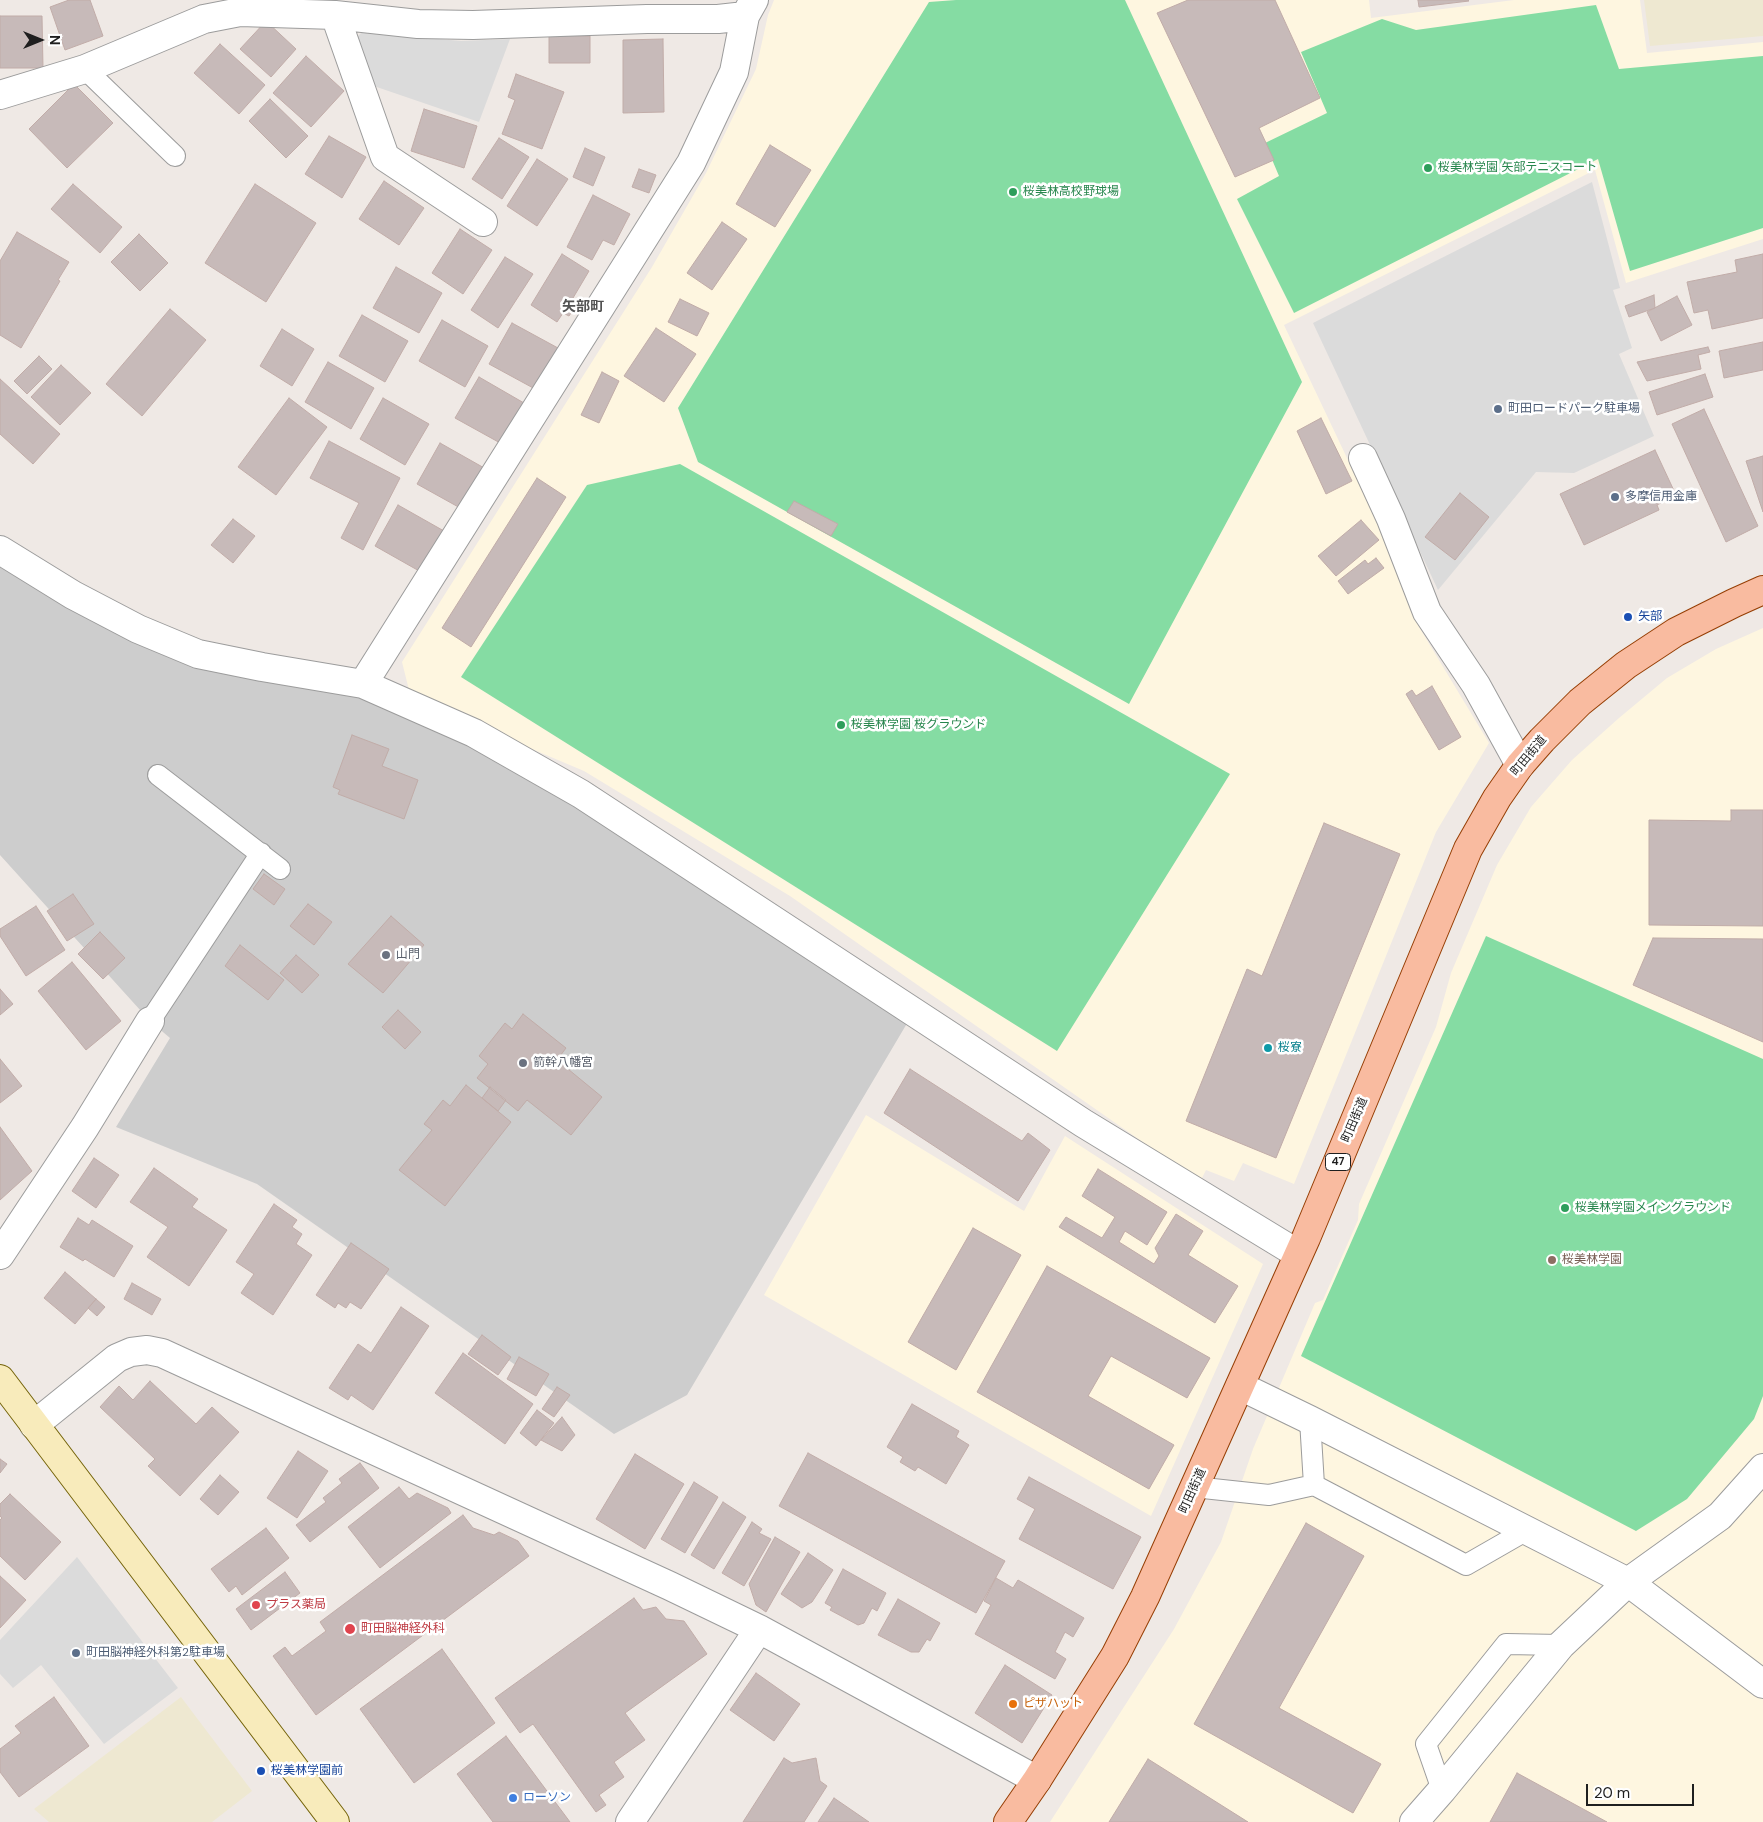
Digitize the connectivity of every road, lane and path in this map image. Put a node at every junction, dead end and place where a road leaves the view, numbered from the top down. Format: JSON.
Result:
{"nodes":[{"id":1,"x":750,"y":8,"type":"edge"},
{"id":2,"x":210,"y":10,"type":"edge"},
{"id":3,"x":335,"y":15,"type":"junction"},
{"id":4,"x":85,"y":68,"type":"junction"},
{"id":5,"x":0,"y":95,"type":"edge"},
{"id":6,"x":174,"y":156,"type":"dead end"},
{"id":7,"x":483,"y":222,"type":"dead end"},
{"id":8,"x":1363,"y":458,"type":"dead end"},
{"id":9,"x":0,"y":550,"type":"edge"},
{"id":10,"x":1763,"y":590,"type":"edge"},
{"id":11,"x":363,"y":684,"type":"junction"},
{"id":12,"x":1520,"y":765,"type":"junction"},
{"id":13,"x":158,"y":775,"type":"dead end"},
{"id":14,"x":261,"y":853,"type":"junction"},
{"id":15,"x":280,"y":869,"type":"dead end"},
{"id":16,"x":150,"y":1021,"type":"joint"},
{"id":17,"x":1298,"y":1254,"type":"junction"},
{"id":18,"x":0,"y":1255,"type":"edge"},
{"id":19,"x":0,"y":1379,"type":"edge"},
{"id":20,"x":1240,"y":1386,"type":"junction"},
{"id":21,"x":1310,"y":1420,"type":"junction"},
{"id":22,"x":34,"y":1425,"type":"junction"},
{"id":23,"x":1763,"y":1468,"type":"edge"},
{"id":24,"x":1314,"y":1485,"type":"junction"},
{"id":25,"x":1194,"y":1487,"type":"junction"},
{"id":26,"x":1527,"y":1530,"type":"junction"},
{"id":27,"x":1628,"y":1582,"type":"junction"},
{"id":28,"x":759,"y":1629,"type":"junction"},
{"id":29,"x":1561,"y":1645,"type":"junction"},
{"id":30,"x":1763,"y":1684,"type":"edge"},
{"id":31,"x":1037,"y":1780,"type":"junction"},
{"id":32,"x":1442,"y":1790,"type":"junction"},
{"id":33,"x":335,"y":1822,"type":"edge"},
{"id":34,"x":630,"y":1822,"type":"edge"},
{"id":35,"x":1008,"y":1822,"type":"edge"},
{"id":36,"x":1414,"y":1822,"type":"edge"}],
"edges":[{"from":1,"to":3,"type":"street"},
{"from":1,"to":11,"type":"street"},
{"from":2,"to":3,"type":"street"},
{"from":2,"to":4,"type":"street"},
{"from":3,"to":7,"type":"street"},
{"from":4,"to":5,"type":"street"},
{"from":4,"to":6,"type":"lane"},
{"from":8,"to":12,"type":"street"},
{"from":9,"to":11,"type":"street"},
{"from":10,"to":12,"type":"main road","name":"町田街道","number":"47"},
{"from":11,"to":17,"type":"street"},
{"from":12,"to":17,"type":"main road","name":"町田街道","number":"47"},
{"from":13,"to":14,"type":"lane"},
{"from":14,"to":15,"type":"lane"},
{"from":14,"to":16,"type":"lane"},
{"from":16,"to":18,"type":"street"},
{"from":17,"to":20,"type":"main road","name":"町田街道","number":"47"},
{"from":19,"to":22,"type":"street"},
{"from":20,"to":21,"type":"street"},
{"from":20,"to":25,"type":"main road","name":"町田街道","number":"47"},
{"from":21,"to":24,"type":"lane"},
{"from":21,"to":26,"type":"street"},
{"from":22,"to":28,"type":"street"},
{"from":22,"to":33,"type":"street"},
{"from":23,"to":27,"type":"street"},
{"from":24,"to":25,"type":"lane"},
{"from":24,"to":26,"type":"lane"},
{"from":25,"to":31,"type":"main road","name":"町田街道","number":"47"},
{"from":26,"to":27,"type":"street"},
{"from":27,"to":29,"type":"street"},
{"from":27,"to":30,"type":"street"},
{"from":28,"to":31,"type":"street"},
{"from":28,"to":34,"type":"street"},
{"from":29,"to":32,"type":"street"},
{"from":29,"to":32,"type":"lane"},
{"from":31,"to":35,"type":"main road","name":"町田街道","number":"47"},
{"from":32,"to":36,"type":"street"}]}
